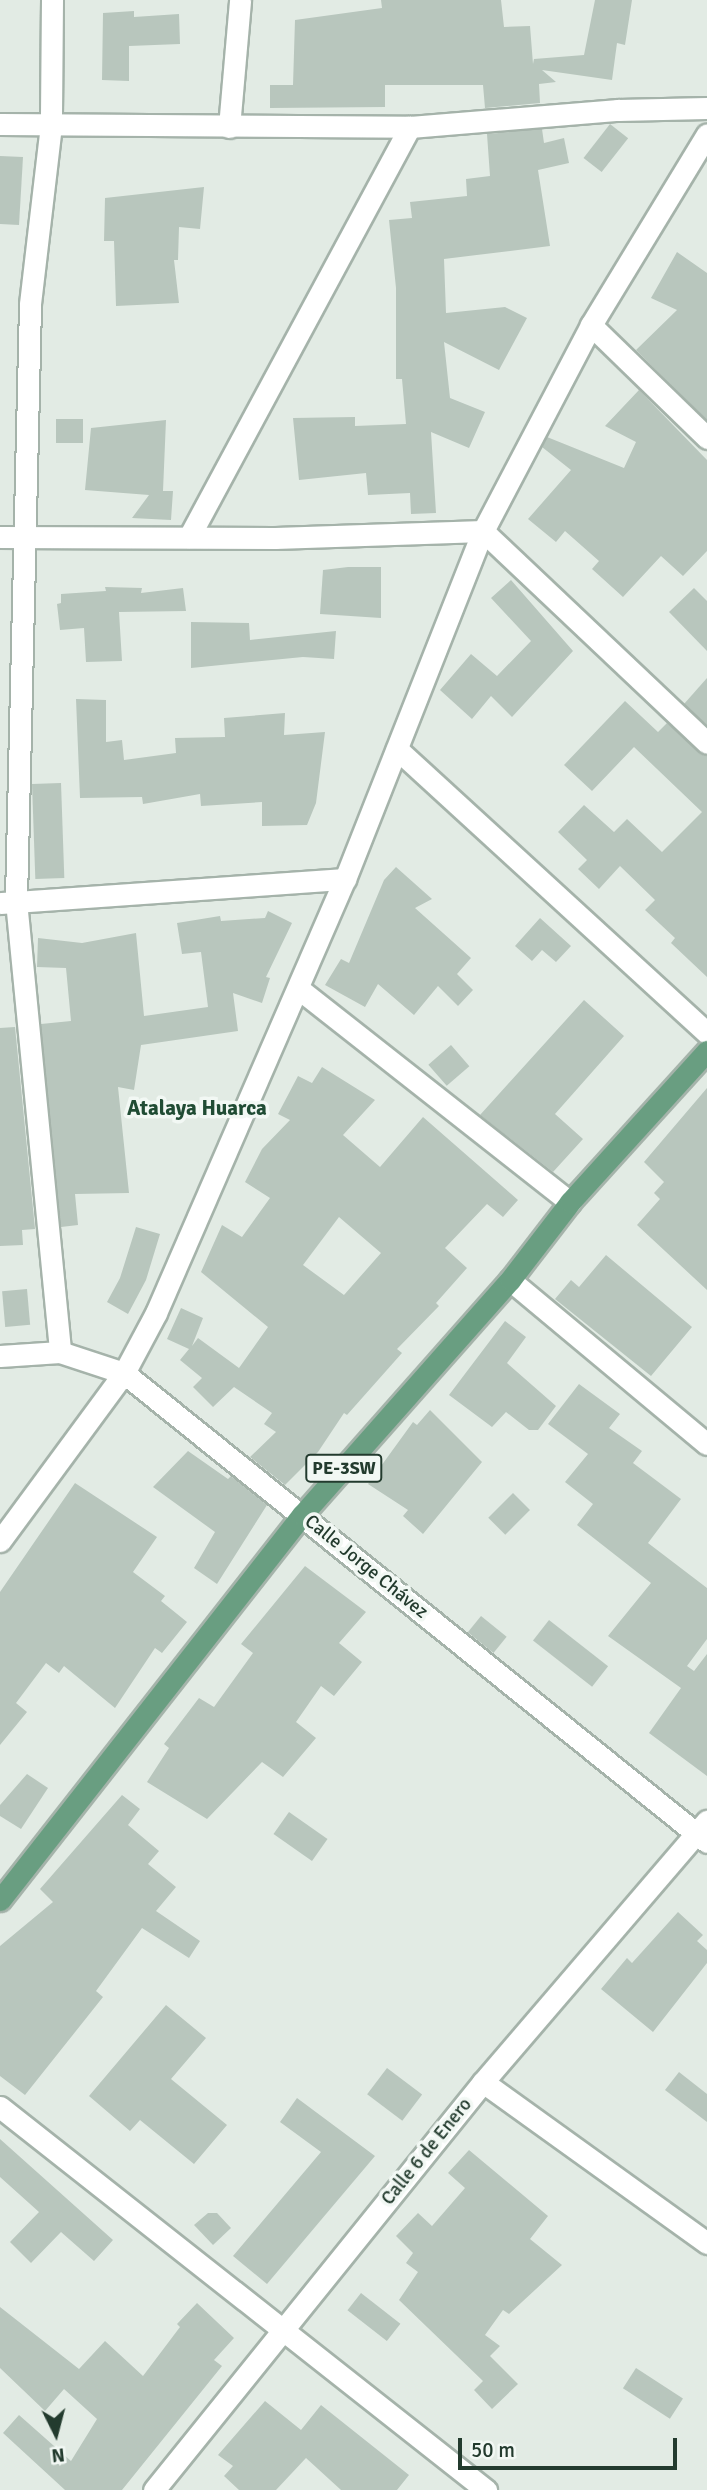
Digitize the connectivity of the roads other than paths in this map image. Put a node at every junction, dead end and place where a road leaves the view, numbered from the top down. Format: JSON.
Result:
{"nodes":[{"id":1,"x":52,"y":0,"type":"edge"},
{"id":2,"x":240,"y":0,"type":"edge"},
{"id":3,"x":707,"y":108,"type":"edge"},
{"id":4,"x":0,"y":124,"type":"edge"},
{"id":5,"x":51,"y":125,"type":"junction"},
{"id":6,"x":229,"y":127,"type":"junction"},
{"id":7,"x":410,"y":127,"type":"junction"},
{"id":8,"x":707,"y":134,"type":"edge"},
{"id":9,"x":591,"y":325,"type":"junction"},
{"id":10,"x":707,"y":438,"type":"edge"},
{"id":11,"x":483,"y":531,"type":"junction"},
{"id":12,"x":0,"y":537,"type":"edge"},
{"id":13,"x":26,"y":537,"type":"junction"},
{"id":14,"x":189,"y":537,"type":"junction"},
{"id":15,"x":707,"y":743,"type":"edge"},
{"id":16,"x":397,"y":749,"type":"junction"},
{"id":17,"x":345,"y":879,"type":"junction"},
{"id":18,"x":8,"y":902,"type":"edge"},
{"id":19,"x":299,"y":989,"type":"junction"},
{"id":20,"x":707,"y":1033,"type":"edge"},
{"id":21,"x":707,"y":1051,"type":"edge"},
{"id":22,"x":570,"y":1202,"type":"junction"},
{"id":23,"x":510,"y":1280,"type":"junction"},
{"id":24,"x":60,"y":1352,"type":"junction"},
{"id":25,"x":0,"y":1356,"type":"edge"},
{"id":26,"x":124,"y":1373,"type":"junction"},
{"id":27,"x":707,"y":1444,"type":"edge"},
{"id":28,"x":302,"y":1515,"type":"junction"},
{"id":29,"x":0,"y":1541,"type":"edge"},
{"id":30,"x":704,"y":1832,"type":"edge"},
{"id":31,"x":0,"y":1900,"type":"edge"},
{"id":32,"x":483,"y":2082,"type":"junction"},
{"id":33,"x":0,"y":2107,"type":"edge"},
{"id":34,"x":707,"y":2243,"type":"edge"},
{"id":35,"x":284,"y":2327,"type":"junction"},
{"id":36,"x":154,"y":2490,"type":"edge"},
{"id":37,"x":486,"y":2490,"type":"edge"}],
"edges":[{"from":1,"to":5,"type":"street"},
{"from":2,"to":6,"type":"street"},
{"from":3,"to":7,"type":"street"},
{"from":4,"to":5,"type":"street"},
{"from":5,"to":6,"type":"street"},
{"from":5,"to":13,"type":"street"},
{"from":6,"to":7,"type":"street"},
{"from":7,"to":14,"type":"street"},
{"from":8,"to":9,"type":"street"},
{"from":9,"to":10,"type":"street"},
{"from":9,"to":11,"type":"street"},
{"from":11,"to":14,"type":"street"},
{"from":11,"to":15,"type":"street"},
{"from":11,"to":16,"type":"street"},
{"from":12,"to":13,"type":"street"},
{"from":13,"to":14,"type":"street"},
{"from":13,"to":18,"type":"street"},
{"from":16,"to":17,"type":"street"},
{"from":16,"to":20,"type":"street"},
{"from":17,"to":18,"type":"street"},
{"from":17,"to":19,"type":"street"},
{"from":18,"to":24,"type":"street"},
{"from":19,"to":22,"type":"street"},
{"from":19,"to":26,"type":"street"},
{"from":21,"to":22,"type":"main road","number":"PE-3SW"},
{"from":22,"to":23,"type":"main road","number":"PE-3SW"},
{"from":23,"to":27,"type":"street"},
{"from":23,"to":28,"type":"main road","number":"PE-3SW"},
{"from":24,"to":25,"type":"street","name":"Calle Jorge Chávez"},
{"from":24,"to":26,"type":"street","name":"Calle Jorge Chávez"},
{"from":26,"to":28,"type":"street","name":"Calle Jorge Chávez"},
{"from":26,"to":29,"type":"street"},
{"from":28,"to":30,"type":"street","name":"Calle Jorge Chávez"},
{"from":28,"to":31,"type":"main road","number":"PE-3SW"},
{"from":30,"to":32,"type":"street","name":"Calle 6 de Enero"},
{"from":32,"to":34,"type":"street"},
{"from":32,"to":35,"type":"street","name":"Calle 6 de Enero"},
{"from":33,"to":35,"type":"street"},
{"from":35,"to":36,"type":"street","name":"Calle 6 de Enero"},
{"from":35,"to":37,"type":"street"}]}
